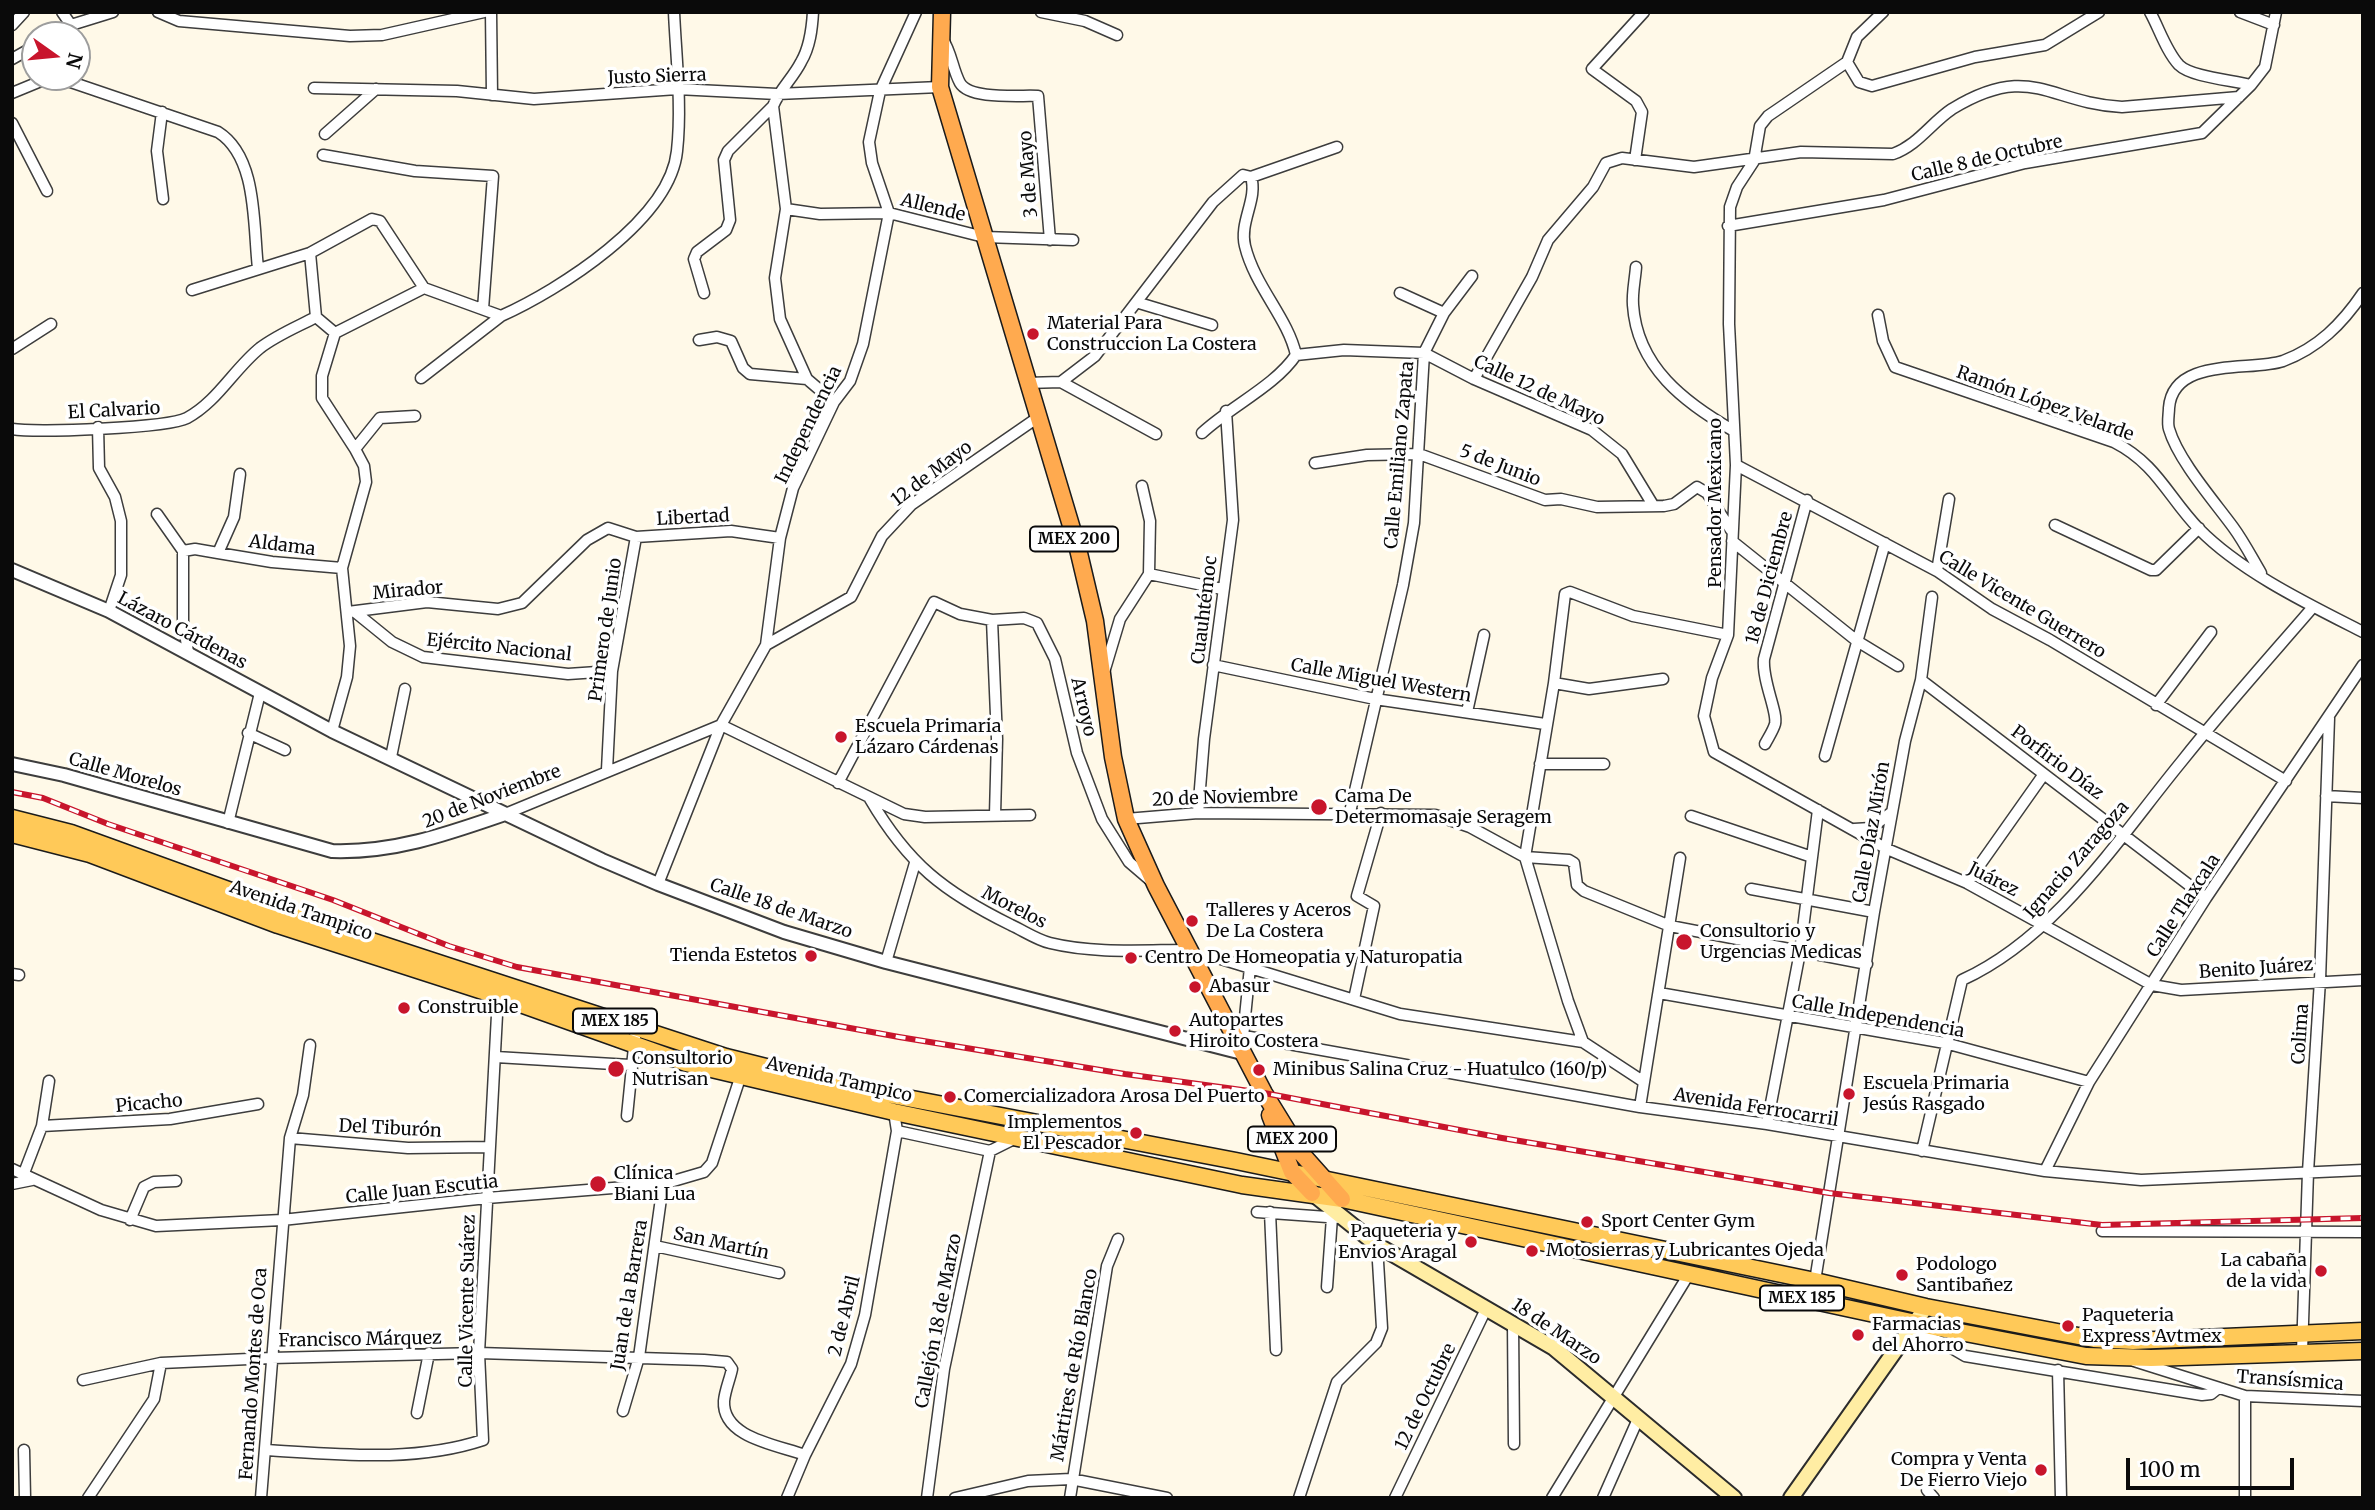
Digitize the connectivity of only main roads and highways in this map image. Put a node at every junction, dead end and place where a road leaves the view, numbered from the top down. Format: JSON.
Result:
{"nodes":[{"id":1,"x":942,"y":12,"type":"edge"},
{"id":2,"x":12,"y":818,"type":"edge"},
{"id":3,"x":12,"y":834,"type":"edge"},
{"id":4,"x":743,"y":1070,"type":"junction"},
{"id":5,"x":1264,"y":1093,"type":"junction"},
{"id":6,"x":1292,"y":1172,"type":"junction"},
{"id":7,"x":1326,"y":1181,"type":"junction"},
{"id":8,"x":1312,"y":1194,"type":"junction"},
{"id":9,"x":1342,"y":1199,"type":"junction"},
{"id":10,"x":1337,"y":1217,"type":"junction"},
{"id":11,"x":1638,"y":1245,"type":"junction"},
{"id":12,"x":1634,"y":1261,"type":"junction"},
{"id":13,"x":1926,"y":1307,"type":"junction"},
{"id":14,"x":1912,"y":1326,"type":"junction"},
{"id":15,"x":2363,"y":1331,"type":"edge"},
{"id":16,"x":2363,"y":1351,"type":"edge"},
{"id":17,"x":1734,"y":1498,"type":"edge"},
{"id":18,"x":1791,"y":1498,"type":"edge"}],
"edges":[{"from":1,"to":5,"type":"highway","number":"MEX 200"},
{"from":2,"to":4,"type":"main road","name":"Avenida Tampico","number":"MEX 185"},
{"from":3,"to":4,"type":"main road","name":"Avenida Tampico","number":"MEX 185"},
{"from":4,"to":6,"type":"main road","name":"Avenida Tampico","number":"MEX 185"},
{"from":4,"to":8,"type":"main road","name":"Avenida Tampico","number":"MEX 185"},
{"from":5,"to":6,"type":"highway","number":"MEX 200"},
{"from":5,"to":7,"type":"highway","number":"MEX 200"},
{"from":6,"to":7,"type":"main road","number":"MEX 185"},
{"from":6,"to":8,"type":"highway","number":"MEX 200"},
{"from":7,"to":9,"type":"highway","number":"MEX 200"},
{"from":7,"to":11,"type":"main road","number":"MEX 185"},
{"from":8,"to":9,"type":"main road","number":"MEX 185"},
{"from":8,"to":10,"type":"main road","name":"18 de Marzo"},
{"from":9,"to":10,"type":"main road"},
{"from":9,"to":12,"type":"main road","number":"MEX 185"},
{"from":10,"to":17,"type":"main road","name":"18 de Marzo"},
{"from":11,"to":12,"type":"main road"},
{"from":11,"to":13,"type":"main road","number":"MEX 185"},
{"from":12,"to":14,"type":"main road","number":"MEX 185"},
{"from":13,"to":14,"type":"main road"},
{"from":13,"to":15,"type":"main road","number":"MEX 185"},
{"from":14,"to":16,"type":"main road","number":"MEX 185"},
{"from":14,"to":18,"type":"main road"}]}
